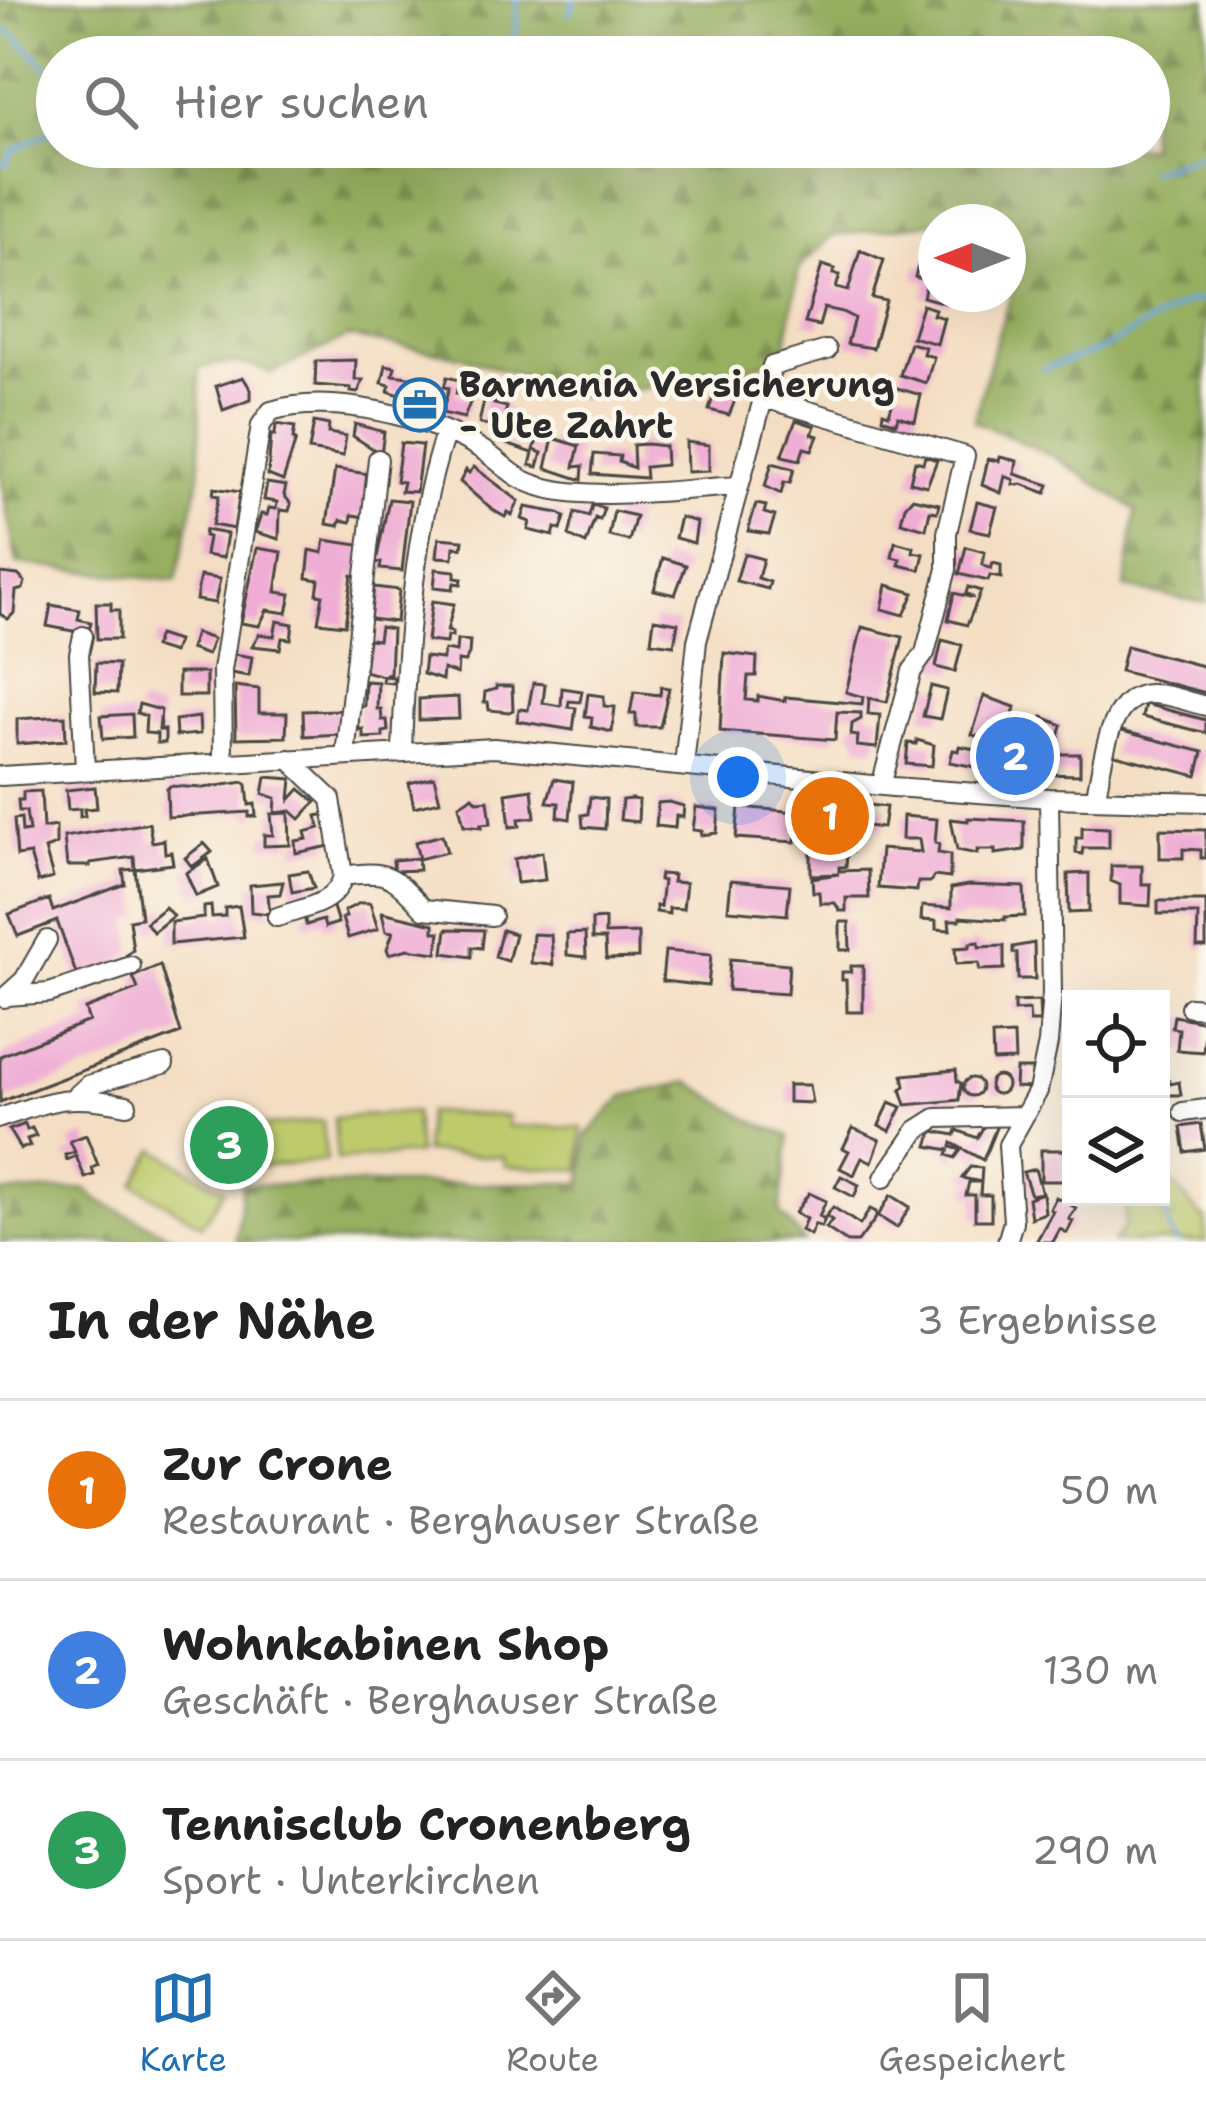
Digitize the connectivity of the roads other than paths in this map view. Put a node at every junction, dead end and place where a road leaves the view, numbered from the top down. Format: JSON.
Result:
{"nodes":[{"id":1,"x":827,"y":350,"type":"dead end"},
{"id":2,"x":764,"y":398,"type":"junction"},
{"id":3,"x":445,"y":434,"type":"junction"},
{"id":4,"x":378,"y":459,"type":"dead end"},
{"id":5,"x":739,"y":486,"type":"junction"},
{"id":6,"x":83,"y":636,"type":"dead end"},
{"id":7,"x":1206,"y":706,"type":"edge"},
{"id":8,"x":402,"y":752,"type":"junction"},
{"id":9,"x":345,"y":755,"type":"junction"},
{"id":10,"x":290,"y":759,"type":"junction"},
{"id":11,"x":224,"y":761,"type":"junction"},
{"id":12,"x":684,"y":766,"type":"junction"},
{"id":13,"x":85,"y":770,"type":"junction"},
{"id":14,"x":0,"y":776,"type":"edge"},
{"id":15,"x":881,"y":786,"type":"junction"},
{"id":16,"x":1048,"y":798,"type":"junction"},
{"id":17,"x":1095,"y":800,"type":"junction"},
{"id":18,"x":1206,"y":802,"type":"edge"},
{"id":19,"x":343,"y":875,"type":"junction"},
{"id":20,"x":492,"y":916,"type":"dead end"},
{"id":21,"x":277,"y":917,"type":"dead end"},
{"id":22,"x":47,"y":940,"type":"dead end"},
{"id":23,"x":131,"y":966,"type":"dead end"},
{"id":24,"x":3,"y":999,"type":"edge"},
{"id":25,"x":164,"y":1064,"type":"dead end"},
{"id":26,"x":76,"y":1096,"type":"junction"},
{"id":27,"x":127,"y":1105,"type":"dead end"},
{"id":28,"x":1206,"y":1109,"type":"edge"},
{"id":29,"x":1183,"y":1112,"type":"dead end"},
{"id":30,"x":1024,"y":1116,"type":"junction"},
{"id":31,"x":0,"y":1118,"type":"edge"},
{"id":32,"x":884,"y":1178,"type":"dead end"},
{"id":33,"x":1007,"y":1242,"type":"edge"}],
"edges":[{"from":1,"to":2,"type":"street"},
{"from":2,"to":5,"type":"street"},
{"from":2,"to":15,"type":"street"},
{"from":3,"to":5,"type":"street"},
{"from":3,"to":8,"type":"street"},
{"from":3,"to":11,"type":"street"},
{"from":4,"to":9,"type":"street"},
{"from":5,"to":12,"type":"street"},
{"from":6,"to":13,"type":"street"},
{"from":7,"to":17,"type":"street"},
{"from":8,"to":9,"type":"street"},
{"from":8,"to":12,"type":"street"},
{"from":9,"to":10,"type":"street"},
{"from":10,"to":11,"type":"street"},
{"from":10,"to":19,"type":"street"},
{"from":11,"to":13,"type":"street"},
{"from":12,"to":15,"type":"street"},
{"from":13,"to":14,"type":"street"},
{"from":15,"to":16,"type":"street"},
{"from":16,"to":17,"type":"street"},
{"from":16,"to":30,"type":"street"},
{"from":17,"to":18,"type":"street"},
{"from":19,"to":20,"type":"street"},
{"from":19,"to":21,"type":"street"},
{"from":22,"to":24,"type":"street"},
{"from":23,"to":24,"type":"street"},
{"from":25,"to":26,"type":"street"},
{"from":26,"to":27,"type":"street"},
{"from":26,"to":31,"type":"street"},
{"from":28,"to":29,"type":"street"},
{"from":30,"to":32,"type":"street"},
{"from":30,"to":33,"type":"street"}]}
